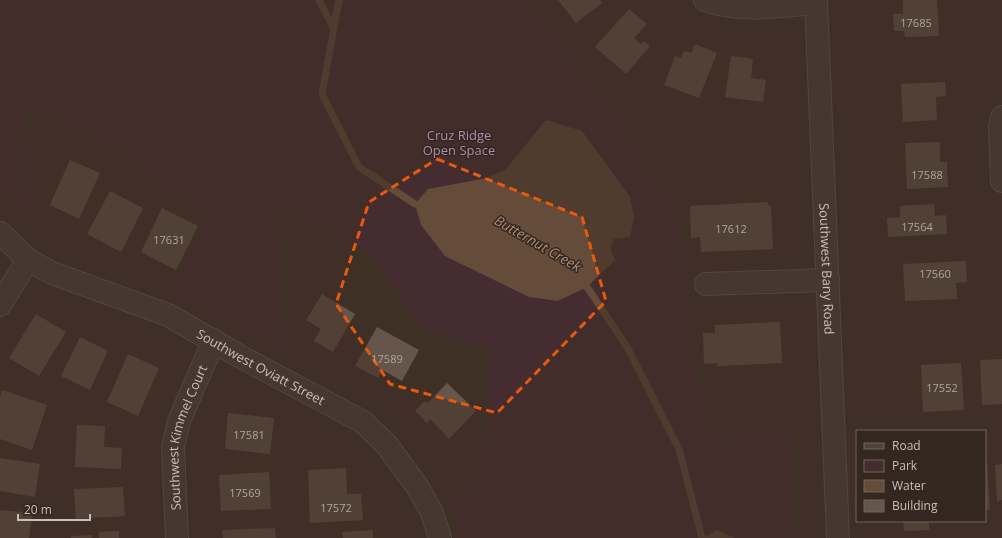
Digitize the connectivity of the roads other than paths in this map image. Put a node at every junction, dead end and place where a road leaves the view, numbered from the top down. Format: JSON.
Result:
{"nodes":[{"id":1,"x":706,"y":0,"type":"edge"},
{"id":2,"x":816,"y":1,"type":"edge"},
{"id":3,"x":1002,"y":117,"type":"edge"},
{"id":4,"x":1002,"y":181,"type":"edge"},
{"id":5,"x":0,"y":233,"type":"edge"},
{"id":6,"x":28,"y":260,"type":"junction"},
{"id":7,"x":828,"y":280,"type":"junction"},
{"id":8,"x":706,"y":284,"type":"dead end"},
{"id":9,"x":0,"y":305,"type":"edge"},
{"id":10,"x":214,"y":340,"type":"junction"},
{"id":11,"x":177,"y":538,"type":"edge"},
{"id":12,"x":440,"y":538,"type":"edge"},
{"id":13,"x":838,"y":538,"type":"edge"}],
"edges":[{"from":1,"to":2,"type":"street"},
{"from":2,"to":7,"type":"street","name":"Southwest Bany Road"},
{"from":3,"to":4,"type":"street"},
{"from":5,"to":6,"type":"street","name":"Southwest Oviatt Street"},
{"from":6,"to":9,"type":"street"},
{"from":6,"to":10,"type":"street","name":"Southwest Oviatt Street"},
{"from":7,"to":8,"type":"street"},
{"from":7,"to":13,"type":"street","name":"Southwest Bany Road"},
{"from":10,"to":11,"type":"street","name":"Southwest Kimmel Court"},
{"from":10,"to":12,"type":"street","name":"Southwest Oviatt Street"}]}
